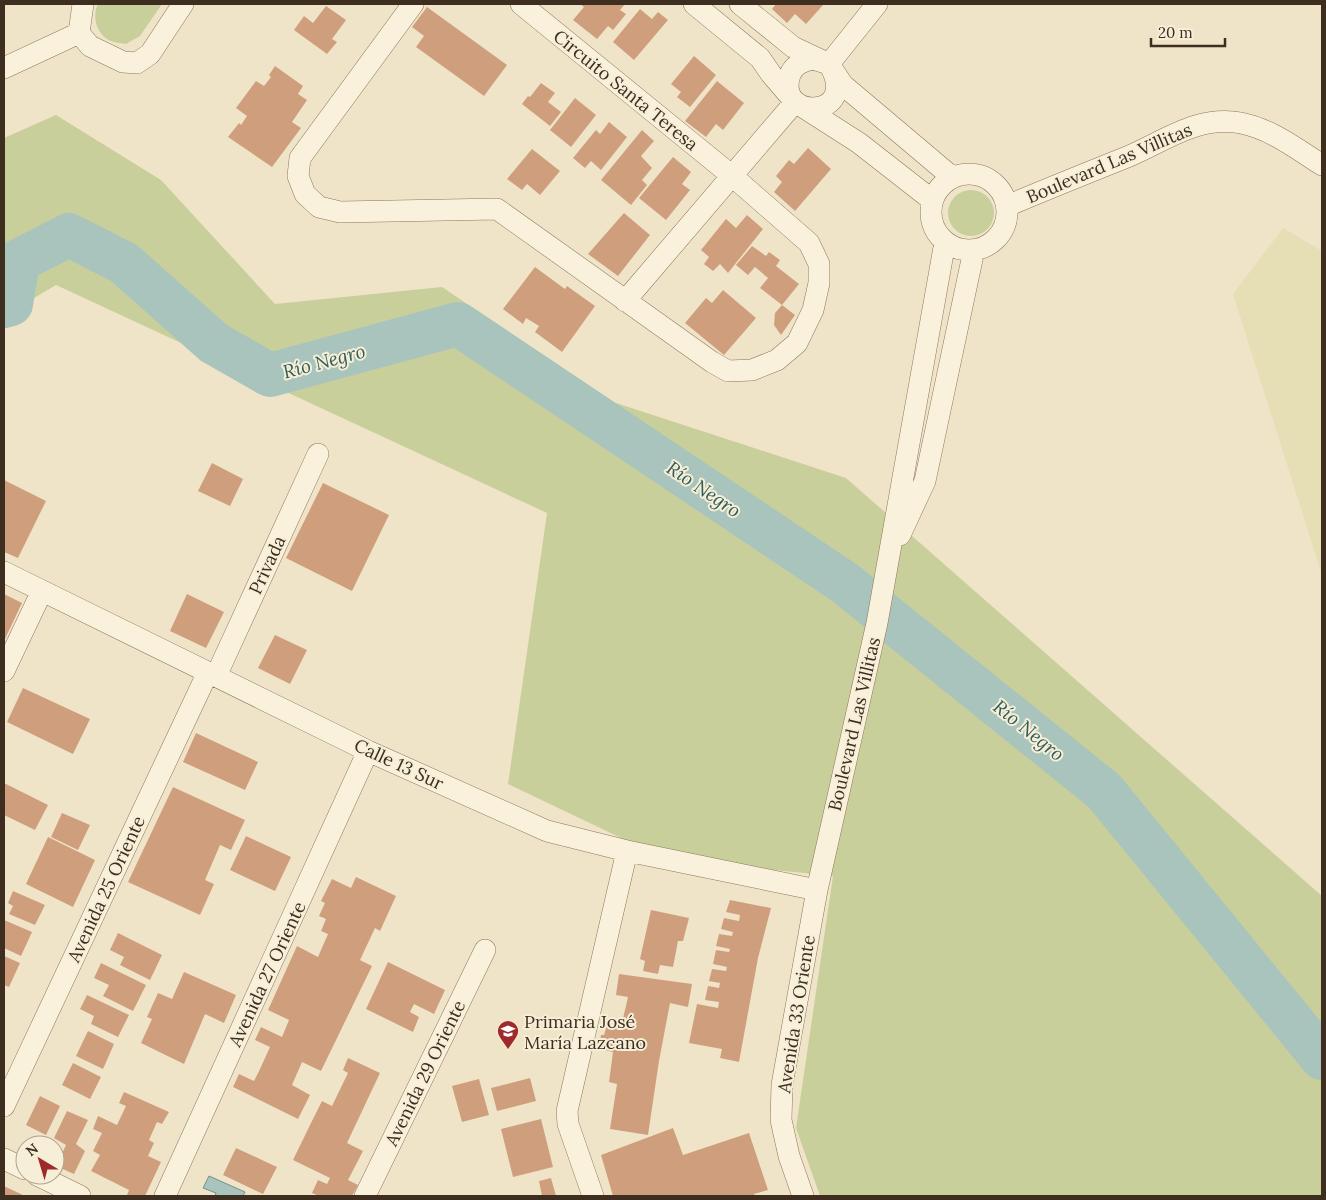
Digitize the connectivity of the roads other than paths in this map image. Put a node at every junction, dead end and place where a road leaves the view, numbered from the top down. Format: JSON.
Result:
{"nodes":[{"id":1,"x":83,"y":4,"type":"edge"},
{"id":2,"x":183,"y":4,"type":"edge"},
{"id":3,"x":413,"y":4,"type":"edge"},
{"id":4,"x":521,"y":4,"type":"edge"},
{"id":5,"x":694,"y":4,"type":"edge"},
{"id":6,"x":740,"y":4,"type":"edge"},
{"id":7,"x":876,"y":4,"type":"edge"},
{"id":8,"x":79,"y":33,"type":"junction"},
{"id":9,"x":829,"y":64,"type":"junction"},
{"id":10,"x":4,"y":68,"type":"edge"},
{"id":11,"x":795,"y":102,"type":"junction"},
{"id":12,"x":1322,"y":164,"type":"edge"},
{"id":13,"x":731,"y":176,"type":"junction"},
{"id":14,"x":952,"y":177,"type":"junction"},
{"id":15,"x":932,"y":200,"type":"junction"},
{"id":16,"x":1007,"y":206,"type":"junction"},
{"id":17,"x":945,"y":242,"type":"junction"},
{"id":18,"x":974,"y":250,"type":"junction"},
{"id":19,"x":625,"y":301,"type":"junction"},
{"id":20,"x":318,"y":454,"type":"dead end"},
{"id":21,"x":889,"y":558,"type":"junction"},
{"id":22,"x":4,"y":572,"type":"edge"},
{"id":23,"x":42,"y":591,"type":"junction"},
{"id":24,"x":4,"y":671,"type":"edge"},
{"id":25,"x":212,"y":674,"type":"junction"},
{"id":26,"x":368,"y":751,"type":"junction"},
{"id":27,"x":627,"y":851,"type":"junction"},
{"id":28,"x":817,"y":890,"type":"junction"},
{"id":29,"x":485,"y":950,"type":"dead end"},
{"id":30,"x":4,"y":1106,"type":"edge"},
{"id":31,"x":57,"y":1185,"type":"edge"},
{"id":32,"x":80,"y":1196,"type":"edge"},
{"id":33,"x":165,"y":1196,"type":"edge"},
{"id":34,"x":365,"y":1196,"type":"edge"},
{"id":35,"x":593,"y":1196,"type":"edge"},
{"id":36,"x":803,"y":1196,"type":"edge"}],
"edges":[{"from":1,"to":8,"type":"street"},
{"from":2,"to":8,"type":"street"},
{"from":3,"to":19,"type":"street","name":"Circuito Santa Teresa"},
{"from":4,"to":13,"type":"street","name":"Circuito Santa Teresa"},
{"from":5,"to":11,"type":"street"},
{"from":6,"to":9,"type":"street"},
{"from":7,"to":9,"type":"street"},
{"from":8,"to":10,"type":"street"},
{"from":9,"to":11,"type":"street"},
{"from":9,"to":11,"type":"street"},
{"from":9,"to":14,"type":"street"},
{"from":11,"to":13,"type":"street"},
{"from":11,"to":15,"type":"street"},
{"from":12,"to":16,"type":"street","name":"Boulevard Las Villitas"},
{"from":13,"to":19,"type":"street"},
{"from":13,"to":19,"type":"street","name":"Circuito Santa Teresa"},
{"from":14,"to":15,"type":"street"},
{"from":14,"to":16,"type":"street"},
{"from":15,"to":17,"type":"street"},
{"from":16,"to":18,"type":"street"},
{"from":17,"to":18,"type":"street"},
{"from":17,"to":21,"type":"street","name":"Boulevard Las Villitas"},
{"from":18,"to":21,"type":"street","name":"Boulevard Las Villitas"},
{"from":20,"to":25,"type":"street","name":"Privada"},
{"from":21,"to":28,"type":"street","name":"Boulevard Las Villitas"},
{"from":22,"to":23,"type":"street","name":"Calle 13 Sur"},
{"from":23,"to":24,"type":"street"},
{"from":23,"to":25,"type":"street","name":"Calle 13 Sur"},
{"from":25,"to":26,"type":"street","name":"Calle 13 Sur"},
{"from":25,"to":30,"type":"street","name":"Avenida 25 Oriente"},
{"from":26,"to":27,"type":"street","name":"Calle 13 Sur"},
{"from":26,"to":33,"type":"street","name":"Avenida 27 Oriente"},
{"from":27,"to":28,"type":"street","name":"Calle 13 Sur"},
{"from":27,"to":35,"type":"street"},
{"from":28,"to":36,"type":"street","name":"Avenida 33 Oriente"},
{"from":29,"to":34,"type":"street","name":"Avenida 29 Oriente"},
{"from":31,"to":32,"type":"street"}]}
